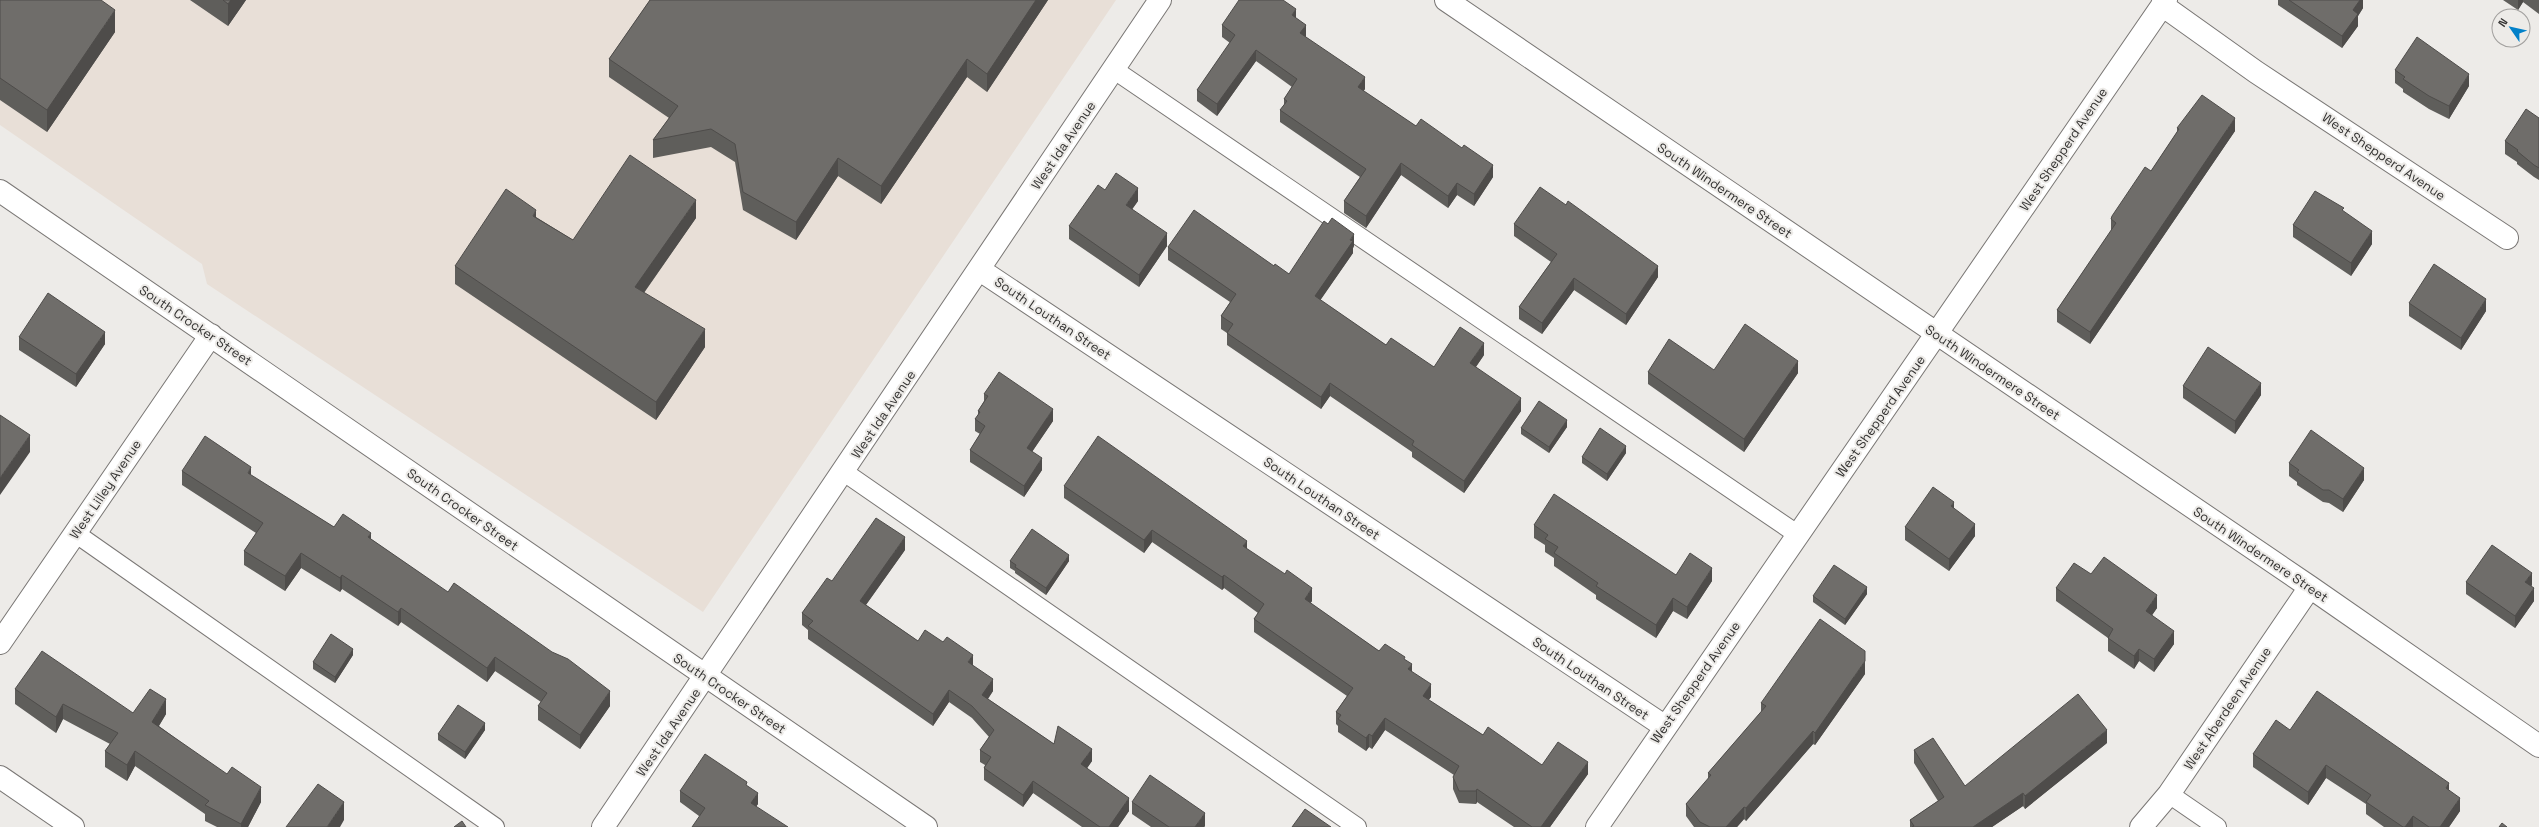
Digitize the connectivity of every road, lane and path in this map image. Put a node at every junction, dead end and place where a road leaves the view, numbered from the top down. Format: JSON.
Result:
{"nodes":[{"id":1,"x":1160,"y":0,"type":"edge"},
{"id":2,"x":1446,"y":0,"type":"edge"},
{"id":3,"x":2164,"y":3,"type":"edge"},
{"id":4,"x":1113,"y":69,"type":"junction"},
{"id":5,"x":0,"y":191,"type":"edge"},
{"id":6,"x":2507,"y":238,"type":"dead end"},
{"id":7,"x":980,"y":270,"type":"junction"},
{"id":8,"x":1937,"y":334,"type":"junction"},
{"id":9,"x":211,"y":335,"type":"junction"},
{"id":10,"x":844,"y":472,"type":"junction"},
{"id":11,"x":75,"y":533,"type":"junction"},
{"id":12,"x":1797,"y":534,"type":"junction"},
{"id":13,"x":2310,"y":587,"type":"junction"},
{"id":14,"x":0,"y":643,"type":"edge"},
{"id":15,"x":706,"y":676,"type":"junction"},
{"id":16,"x":1664,"y":726,"type":"junction"},
{"id":17,"x":2539,"y":746,"type":"edge"},
{"id":18,"x":0,"y":777,"type":"edge"},
{"id":19,"x":2169,"y":794,"type":"junction"},
{"id":20,"x":73,"y":827,"type":"edge"},
{"id":21,"x":496,"y":827,"type":"edge"},
{"id":22,"x":603,"y":827,"type":"edge"},
{"id":23,"x":926,"y":827,"type":"edge"},
{"id":24,"x":1357,"y":827,"type":"edge"},
{"id":25,"x":1597,"y":827,"type":"edge"},
{"id":26,"x":2141,"y":827,"type":"edge"},
{"id":27,"x":2217,"y":827,"type":"edge"}],
"edges":[{"from":1,"to":4,"type":"street","name":"West Ida Avenue"},
{"from":2,"to":8,"type":"street","name":"South Windermere Street"},
{"from":3,"to":6,"type":"street","name":"West Shepperd Avenue"},
{"from":3,"to":8,"type":"street","name":"West Shepperd Avenue"},
{"from":4,"to":7,"type":"street","name":"West Ida Avenue"},
{"from":4,"to":12,"type":"lane"},
{"from":5,"to":9,"type":"street","name":"South Crocker Street"},
{"from":7,"to":10,"type":"street","name":"West Ida Avenue"},
{"from":7,"to":16,"type":"street","name":"South Louthan Street"},
{"from":8,"to":12,"type":"street","name":"West Shepperd Avenue"},
{"from":8,"to":13,"type":"street","name":"South Windermere Street"},
{"from":9,"to":11,"type":"street","name":"West Lilley Avenue"},
{"from":9,"to":15,"type":"street","name":"South Crocker Street"},
{"from":10,"to":15,"type":"street","name":"West Ida Avenue"},
{"from":10,"to":24,"type":"lane"},
{"from":11,"to":14,"type":"street","name":"West Lilley Avenue"},
{"from":11,"to":21,"type":"lane"},
{"from":12,"to":16,"type":"street","name":"West Shepperd Avenue"},
{"from":13,"to":17,"type":"street","name":"South Windermere Street"},
{"from":13,"to":19,"type":"street","name":"West Aberdeen Avenue"},
{"from":15,"to":22,"type":"street","name":"West Ida Avenue"},
{"from":15,"to":23,"type":"street","name":"South Crocker Street"},
{"from":16,"to":25,"type":"street","name":"West Shepperd Avenue"},
{"from":18,"to":20,"type":"street"},
{"from":19,"to":26,"type":"street","name":"West Aberdeen Avenue"},
{"from":19,"to":27,"type":"lane"}]}
